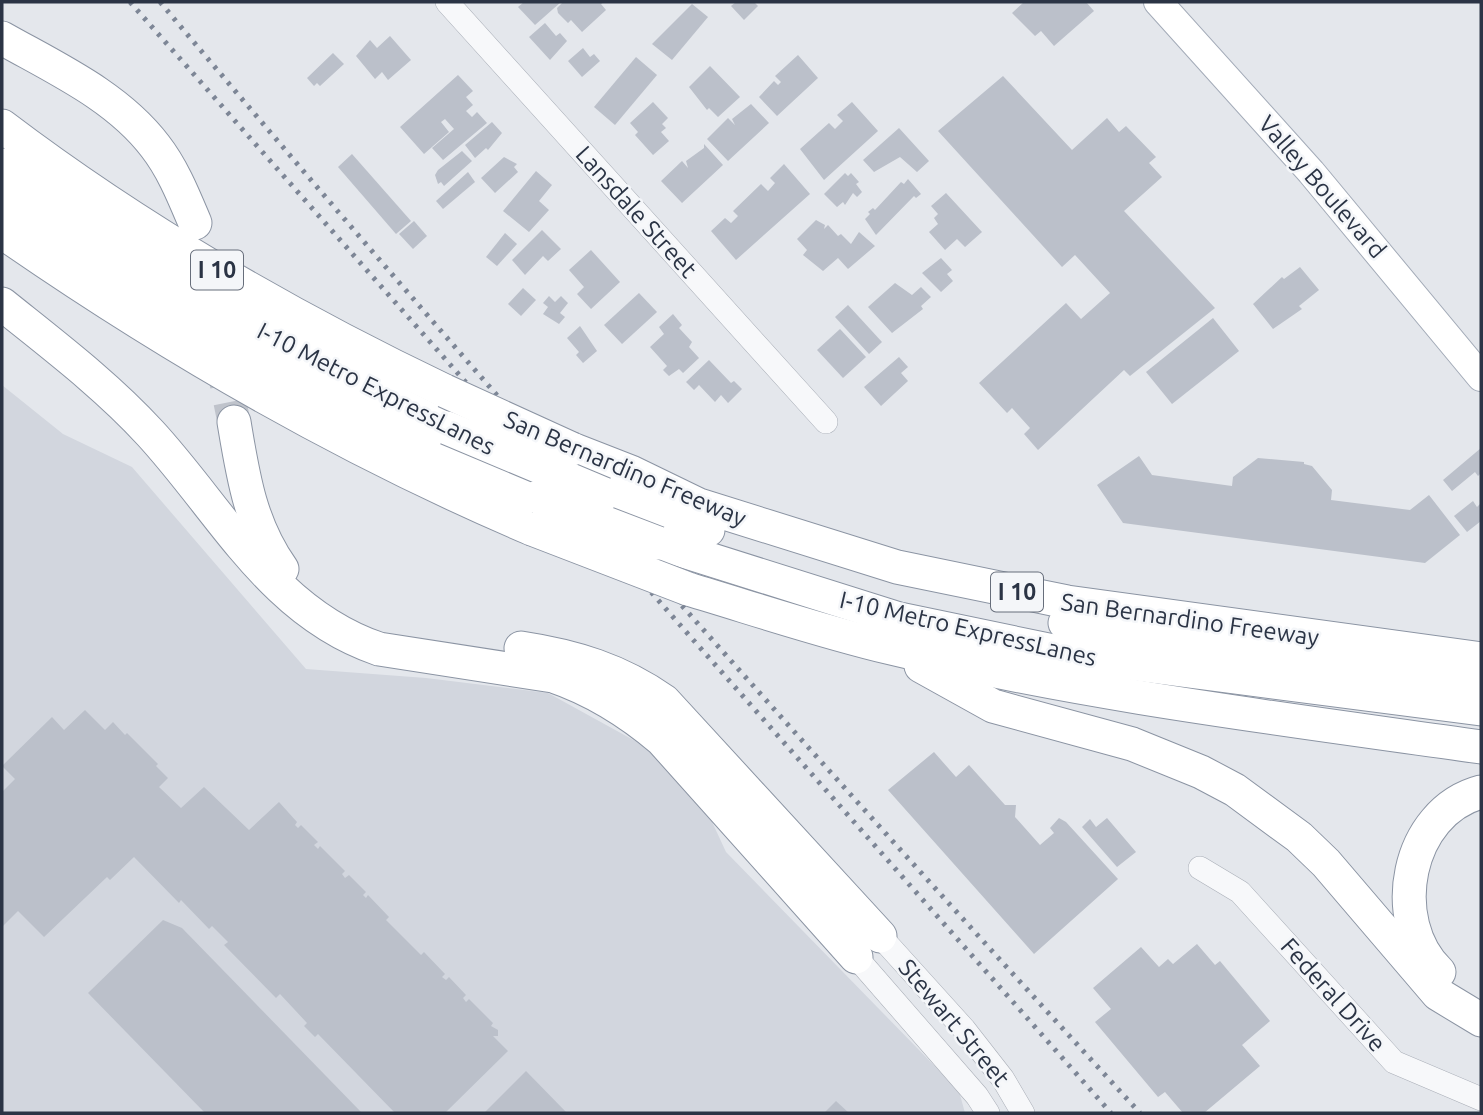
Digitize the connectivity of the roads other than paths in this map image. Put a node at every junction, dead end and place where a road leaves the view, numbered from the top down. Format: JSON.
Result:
{"nodes":[{"id":1,"x":447,"y":2,"type":"edge"},
{"id":2,"x":1158,"y":2,"type":"edge"},
{"id":3,"x":2,"y":37,"type":"edge"},
{"id":4,"x":2,"y":126,"type":"edge"},
{"id":5,"x":2,"y":165,"type":"edge"},
{"id":6,"x":2,"y":200,"type":"edge"},
{"id":7,"x":195,"y":223,"type":"dead end"},
{"id":8,"x":2,"y":232,"type":"edge"},
{"id":9,"x":2,"y":304,"type":"edge"},
{"id":10,"x":1481,"y":377,"type":"edge"},
{"id":11,"x":233,"y":422,"type":"tunnel mouth"},
{"id":12,"x":826,"y":422,"type":"dead end"},
{"id":13,"x":888,"y":648,"type":"junction"},
{"id":14,"x":1481,"y":659,"type":"edge"},
{"id":15,"x":1481,"y":684,"type":"edge"},
{"id":16,"x":1481,"y":709,"type":"edge"},
{"id":17,"x":1481,"y":747,"type":"edge"},
{"id":18,"x":1481,"y":792,"type":"edge"},
{"id":19,"x":1200,"y":868,"type":"dead end"},
{"id":20,"x":868,"y":946,"type":"junction"},
{"id":21,"x":1481,"y":1001,"type":"edge"},
{"id":22,"x":1481,"y":1020,"type":"edge"},
{"id":23,"x":1481,"y":1099,"type":"edge"},
{"id":24,"x":988,"y":1113,"type":"edge"},
{"id":25,"x":1023,"y":1113,"type":"edge"}],
"edges":[{"from":1,"to":12,"type":"street","name":"Lansdale Street"},
{"from":2,"to":10,"type":"main road","name":"Valley Boulevard"},
{"from":3,"to":7,"type":"highway"},
{"from":4,"to":14,"type":"highway","name":"San Bernardino Freeway","number":"I 10","bridge":true},
{"from":5,"to":15,"type":"highway","name":"I-10 Metro ExpressLanes","bridge":true},
{"from":6,"to":16,"type":"highway","name":"I-10 Metro ExpressLanes","bridge":true},
{"from":8,"to":13,"type":"highway","bridge":true},
{"from":9,"to":20,"type":"highway"},
{"from":11,"to":20,"type":"highway"},
{"from":13,"to":17,"type":"highway"},
{"from":13,"to":22,"type":"highway"},
{"from":18,"to":21,"type":"highway"},
{"from":19,"to":23,"type":"street","name":"Federal Drive"},
{"from":20,"to":24,"type":"street","name":"Stewart Street"},
{"from":20,"to":25,"type":"street","name":"Stewart Street"}]}
